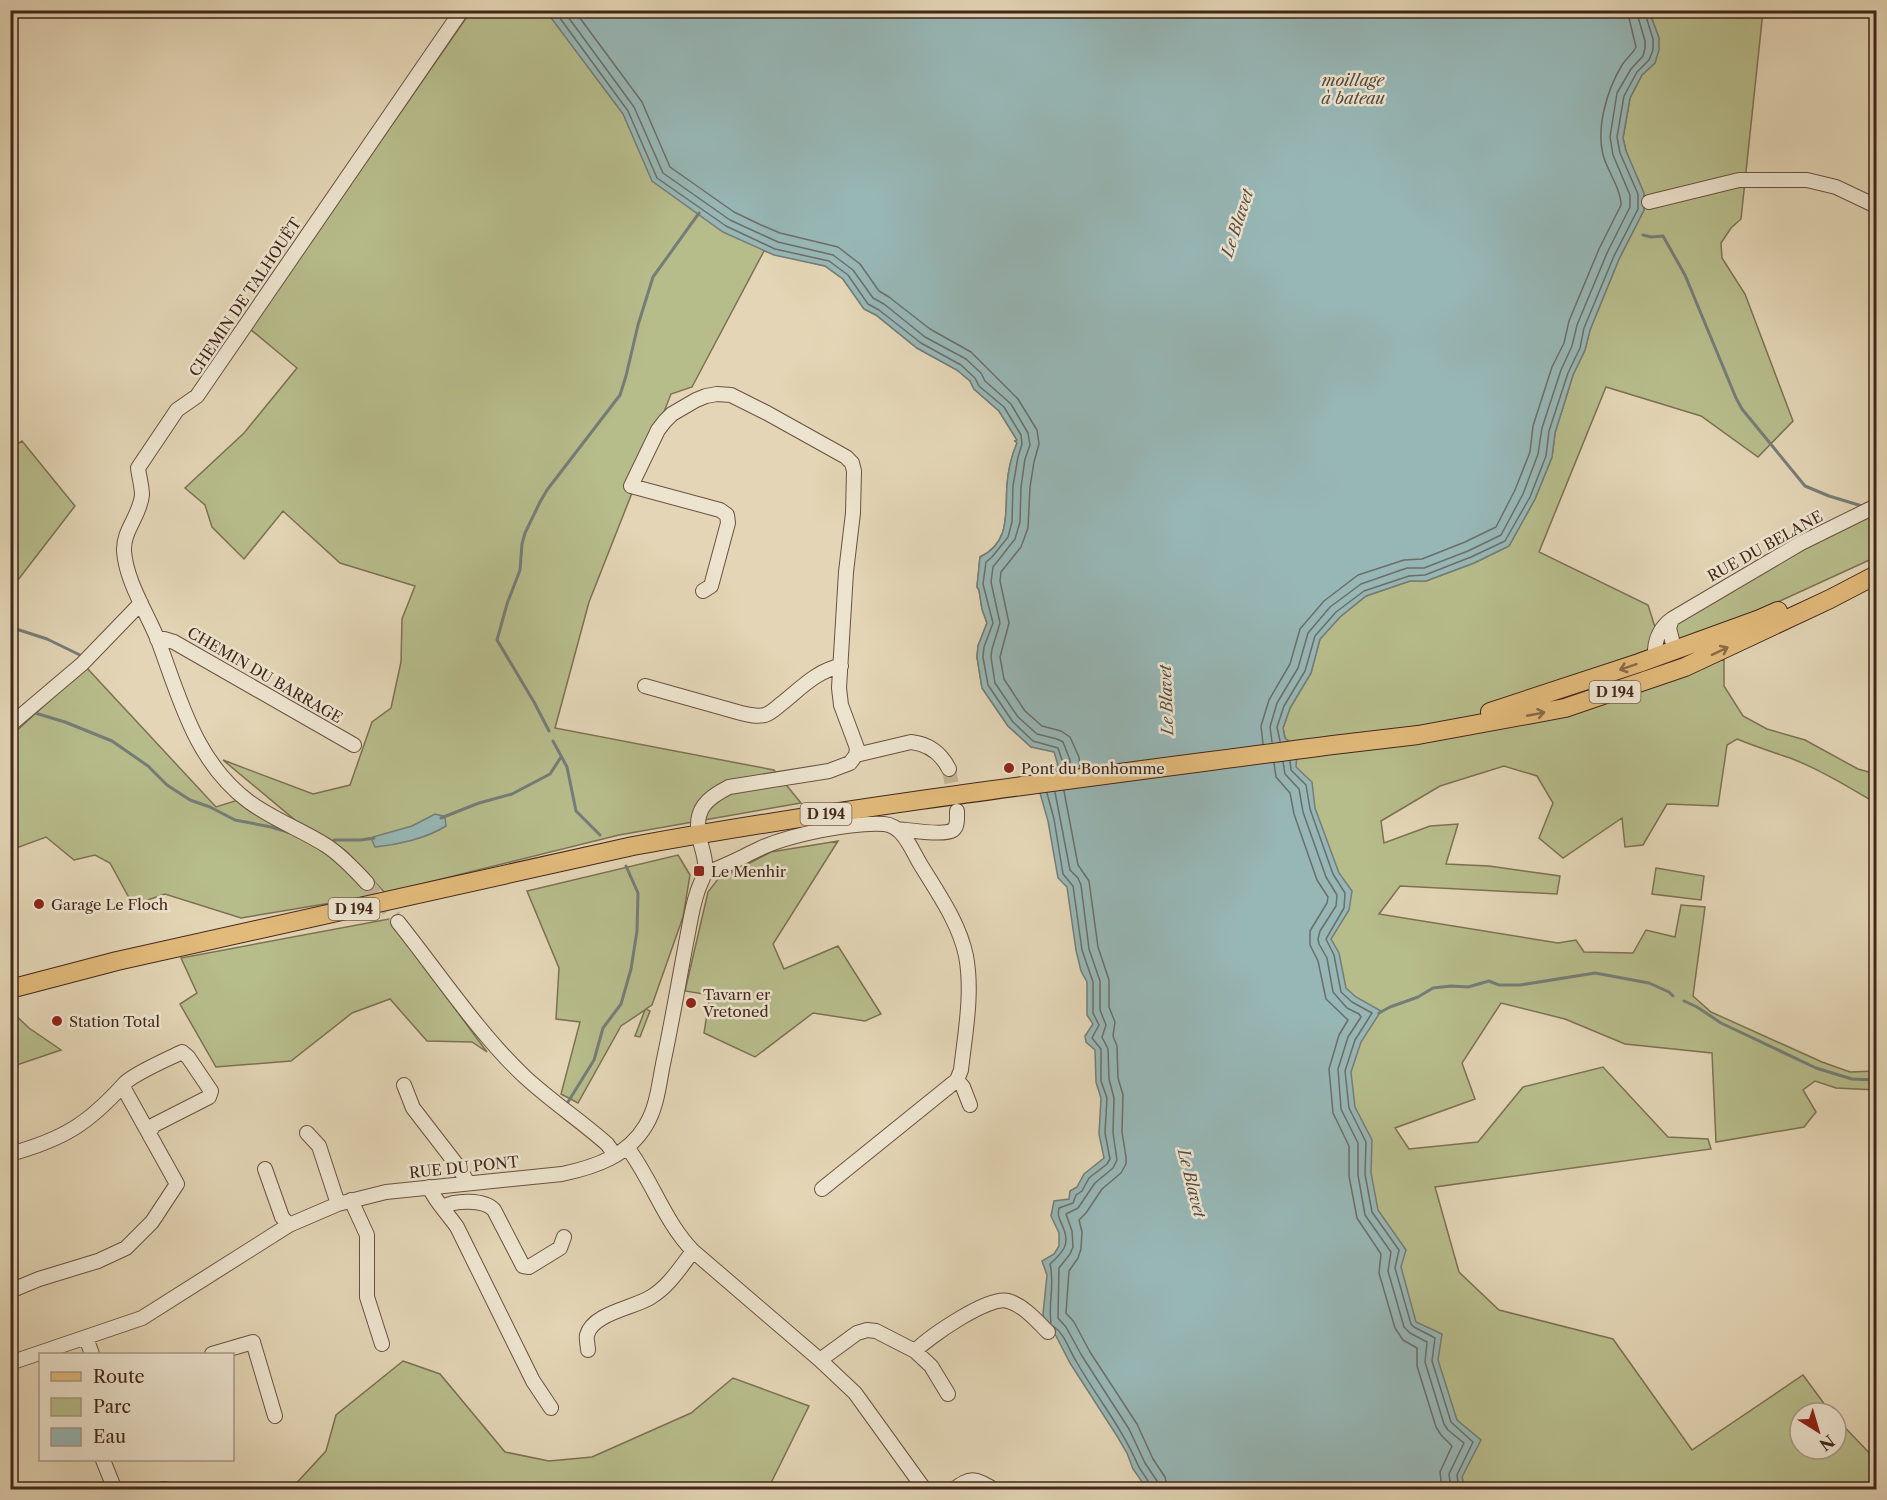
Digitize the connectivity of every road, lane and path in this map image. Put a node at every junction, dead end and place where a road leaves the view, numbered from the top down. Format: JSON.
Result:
{"nodes":[{"id":1,"x":462,"y":10,"type":"edge"},
{"id":2,"x":1649,"y":202,"type":"dead end"},
{"id":3,"x":1876,"y":206,"type":"edge"},
{"id":4,"x":1876,"y":506,"type":"edge"},
{"id":5,"x":1876,"y":566,"type":"edge"},
{"id":6,"x":1876,"y":575,"type":"edge"},
{"id":7,"x":703,"y":591,"type":"dead end"},
{"id":8,"x":141,"y":603,"type":"junction"},
{"id":9,"x":1672,"y":619,"type":"junction"},
{"id":10,"x":157,"y":639,"type":"junction"},
{"id":11,"x":1673,"y":644,"type":"dead end"},
{"id":12,"x":1655,"y":650,"type":"dead end"},
{"id":13,"x":841,"y":666,"type":"junction"},
{"id":14,"x":645,"y":687,"type":"dead end"},
{"id":15,"x":10,"y":725,"type":"edge"},
{"id":16,"x":354,"y":745,"type":"dead end"},
{"id":17,"x":1333,"y":745,"type":"junction"},
{"id":18,"x":856,"y":755,"type":"junction"},
{"id":19,"x":949,"y":769,"type":"tunnel mouth"},
{"id":20,"x":955,"y":804,"type":"junction"},
{"id":21,"x":897,"y":829,"type":"junction"},
{"id":22,"x":699,"y":834,"type":"junction"},
{"id":23,"x":705,"y":873,"type":"junction"},
{"id":24,"x":368,"y":883,"type":"tunnel mouth"},
{"id":25,"x":398,"y":922,"type":"tunnel mouth"},
{"id":26,"x":10,"y":989,"type":"edge"},
{"id":27,"x":957,"y":1080,"type":"junction"},
{"id":28,"x":404,"y":1085,"type":"dead end"},
{"id":29,"x":123,"y":1087,"type":"junction"},
{"id":30,"x":970,"y":1105,"type":"dead end"},
{"id":31,"x":307,"y":1133,"type":"dead end"},
{"id":32,"x":150,"y":1136,"type":"junction"},
{"id":33,"x":621,"y":1151,"type":"junction"},
{"id":34,"x":10,"y":1154,"type":"edge"},
{"id":35,"x":265,"y":1169,"type":"dead end"},
{"id":36,"x":468,"y":1183,"type":"junction"},
{"id":37,"x":429,"y":1187,"type":"junction"},
{"id":38,"x":822,"y":1189,"type":"dead end"},
{"id":39,"x":345,"y":1202,"type":"junction"},
{"id":40,"x":443,"y":1207,"type":"junction"},
{"id":41,"x":289,"y":1225,"type":"junction"},
{"id":42,"x":564,"y":1237,"type":"dead end"},
{"id":43,"x":693,"y":1251,"type":"junction"},
{"id":44,"x":10,"y":1291,"type":"edge"},
{"id":45,"x":1048,"y":1332,"type":"dead end"},
{"id":46,"x":86,"y":1338,"type":"junction"},
{"id":47,"x":382,"y":1344,"type":"dead end"},
{"id":48,"x":588,"y":1350,"type":"dead end"},
{"id":49,"x":915,"y":1351,"type":"junction"},
{"id":50,"x":39,"y":1353,"type":"edge"},
{"id":51,"x":40,"y":1353,"type":"edge"},
{"id":52,"x":92,"y":1353,"type":"edge"},
{"id":53,"x":215,"y":1353,"type":"edge"},
{"id":54,"x":820,"y":1360,"type":"junction"},
{"id":55,"x":10,"y":1363,"type":"edge"},
{"id":56,"x":948,"y":1394,"type":"dead end"},
{"id":57,"x":551,"y":1408,"type":"dead end"},
{"id":58,"x":275,"y":1416,"type":"dead end"},
{"id":59,"x":103,"y":1461,"type":"edge"},
{"id":60,"x":115,"y":1490,"type":"edge"},
{"id":61,"x":925,"y":1490,"type":"edge"},
{"id":62,"x":953,"y":1490,"type":"edge"},
{"id":63,"x":994,"y":1490,"type":"edge"}],
"edges":[{"from":1,"to":8,"type":"street","name":"CHEMIN DE TALHOUËT"},
{"from":2,"to":3,"type":"street"},
{"from":4,"to":9,"type":"street","name":"RUE DU BELANE"},
{"from":5,"to":17,"type":"main road","number":"D 194","one_way":true},
{"from":17,"to":6,"type":"main road","number":"D 194","one_way":true},
{"from":7,"to":13,"type":"street"},
{"from":8,"to":10,"type":"street","name":"CHEMIN DE TALHOUËT"},
{"from":8,"to":15,"type":"street"},
{"from":9,"to":11,"type":"street"},
{"from":9,"to":12,"type":"street","name":"RUE DU BELANE"},
{"from":10,"to":16,"type":"street","name":"CHEMIN DU BARRAGE"},
{"from":10,"to":24,"type":"street","name":"CHEMIN DE TALHOUËT"},
{"from":13,"to":14,"type":"street"},
{"from":13,"to":18,"type":"street"},
{"from":17,"to":20,"type":"main road","number":"D 194"},
{"from":18,"to":19,"type":"street","name":"RUE DU PONT"},
{"from":18,"to":22,"type":"street","name":"RUE DU PONT"},
{"from":20,"to":21,"type":"street"},
{"from":20,"to":22,"type":"main road","number":"D 194"},
{"from":21,"to":23,"type":"street"},
{"from":21,"to":27,"type":"street"},
{"from":22,"to":23,"type":"street","name":"RUE DU PONT"},
{"from":22,"to":26,"type":"main road","number":"D 194"},
{"from":23,"to":33,"type":"street","name":"RUE DU PONT"},
{"from":25,"to":33,"type":"street"},
{"from":27,"to":30,"type":"street"},
{"from":27,"to":38,"type":"street"},
{"from":28,"to":36,"type":"street"},
{"from":29,"to":32,"type":"street"},
{"from":29,"to":32,"type":"street"},
{"from":29,"to":34,"type":"street"},
{"from":31,"to":39,"type":"street"},
{"from":32,"to":44,"type":"street"},
{"from":33,"to":36,"type":"street","name":"RUE DU PONT"},
{"from":33,"to":43,"type":"street"},
{"from":35,"to":41,"type":"street"},
{"from":36,"to":37,"type":"street","name":"RUE DU PONT"},
{"from":37,"to":39,"type":"street","name":"RUE DU PONT"},
{"from":37,"to":40,"type":"street"},
{"from":39,"to":41,"type":"street","name":"RUE DU PONT"},
{"from":39,"to":47,"type":"street"},
{"from":40,"to":42,"type":"street"},
{"from":40,"to":57,"type":"street"},
{"from":41,"to":46,"type":"street","name":"RUE DU PONT"},
{"from":43,"to":48,"type":"street"},
{"from":43,"to":54,"type":"street"},
{"from":45,"to":49,"type":"street"},
{"from":46,"to":51,"type":"street","name":"RUE DU PONT"},
{"from":46,"to":52,"type":"street"},
{"from":49,"to":54,"type":"street"},
{"from":49,"to":56,"type":"street"},
{"from":50,"to":55,"type":"street","name":"RUE DU PONT"},
{"from":53,"to":58,"type":"street"},
{"from":54,"to":61,"type":"street"},
{"from":59,"to":60,"type":"street"},
{"from":62,"to":63,"type":"street"}]}
